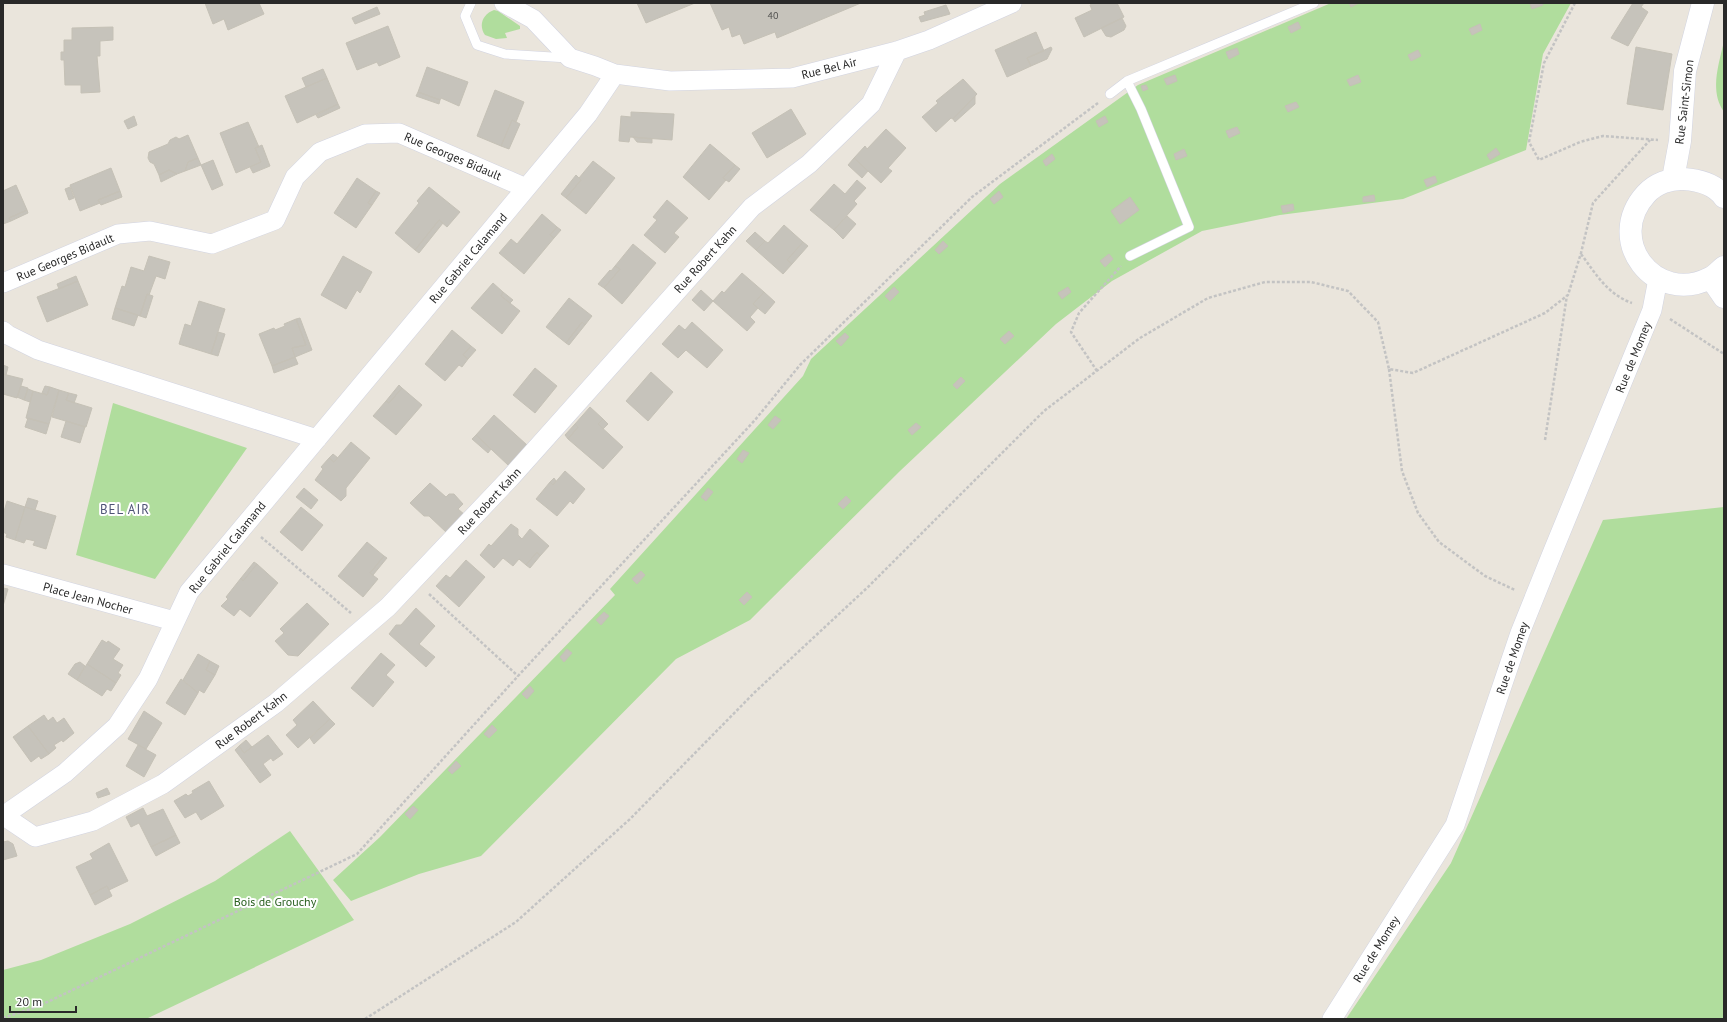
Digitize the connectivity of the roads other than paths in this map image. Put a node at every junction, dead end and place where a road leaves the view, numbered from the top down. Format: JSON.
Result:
{"nodes":[{"id":1,"x":471,"y":3,"type":"edge"},
{"id":2,"x":504,"y":3,"type":"edge"},
{"id":3,"x":1012,"y":3,"type":"edge"},
{"id":4,"x":1314,"y":3,"type":"edge"},
{"id":5,"x":1703,"y":3,"type":"edge"},
{"id":6,"x":897,"y":51,"type":"junction"},
{"id":7,"x":570,"y":58,"type":"junction"},
{"id":8,"x":615,"y":74,"type":"junction"},
{"id":9,"x":1127,"y":81,"type":"junction"},
{"id":10,"x":1110,"y":94,"type":"road end"},
{"id":11,"x":1673,"y":178,"type":"junction"},
{"id":12,"x":526,"y":188,"type":"junction"},
{"id":13,"x":1724,"y":197,"type":"edge"},
{"id":14,"x":1130,"y":256,"type":"road end"},
{"id":15,"x":1718,"y":272,"type":"edge"},
{"id":16,"x":1658,"y":279,"type":"junction"},
{"id":17,"x":3,"y":283,"type":"edge"},
{"id":18,"x":1724,"y":297,"type":"edge"},
{"id":19,"x":3,"y":331,"type":"edge"},
{"id":20,"x":317,"y":439,"type":"junction"},
{"id":21,"x":3,"y":574,"type":"edge"},
{"id":22,"x":174,"y":621,"type":"junction"},
{"id":23,"x":3,"y":816,"type":"edge"},
{"id":24,"x":1332,"y":1019,"type":"edge"}],
"edges":[{"from":1,"to":7,"type":"lane"},
{"from":2,"to":7,"type":"street"},
{"from":3,"to":6,"type":"street","name":"Rue Bel Air"},
{"from":4,"to":9,"type":"lane"},
{"from":5,"to":11,"type":"street","name":"Rue Saint-Simon"},
{"from":6,"to":8,"type":"street","name":"Rue Bel Air"},
{"from":6,"to":23,"type":"street","name":"Rue Robert Kahn"},
{"from":7,"to":8,"type":"street","name":"Rue Bel Air"},
{"from":8,"to":12,"type":"street","name":"Rue Gabriel Calamand"},
{"from":9,"to":10,"type":"lane"},
{"from":9,"to":14,"type":"lane"},
{"from":11,"to":13,"type":"street"},
{"from":11,"to":16,"type":"street"},
{"from":12,"to":17,"type":"street","name":"Rue Georges Bidault"},
{"from":12,"to":20,"type":"street","name":"Rue Gabriel Calamand"},
{"from":15,"to":16,"type":"street"},
{"from":15,"to":18,"type":"street"},
{"from":16,"to":24,"type":"street","name":"Rue de Momey"},
{"from":19,"to":20,"type":"street"},
{"from":20,"to":22,"type":"street","name":"Rue Gabriel Calamand"},
{"from":21,"to":22,"type":"street","name":"Place Jean Nocher"},
{"from":22,"to":23,"type":"street","name":"Rue Gabriel Calamand"}]}
